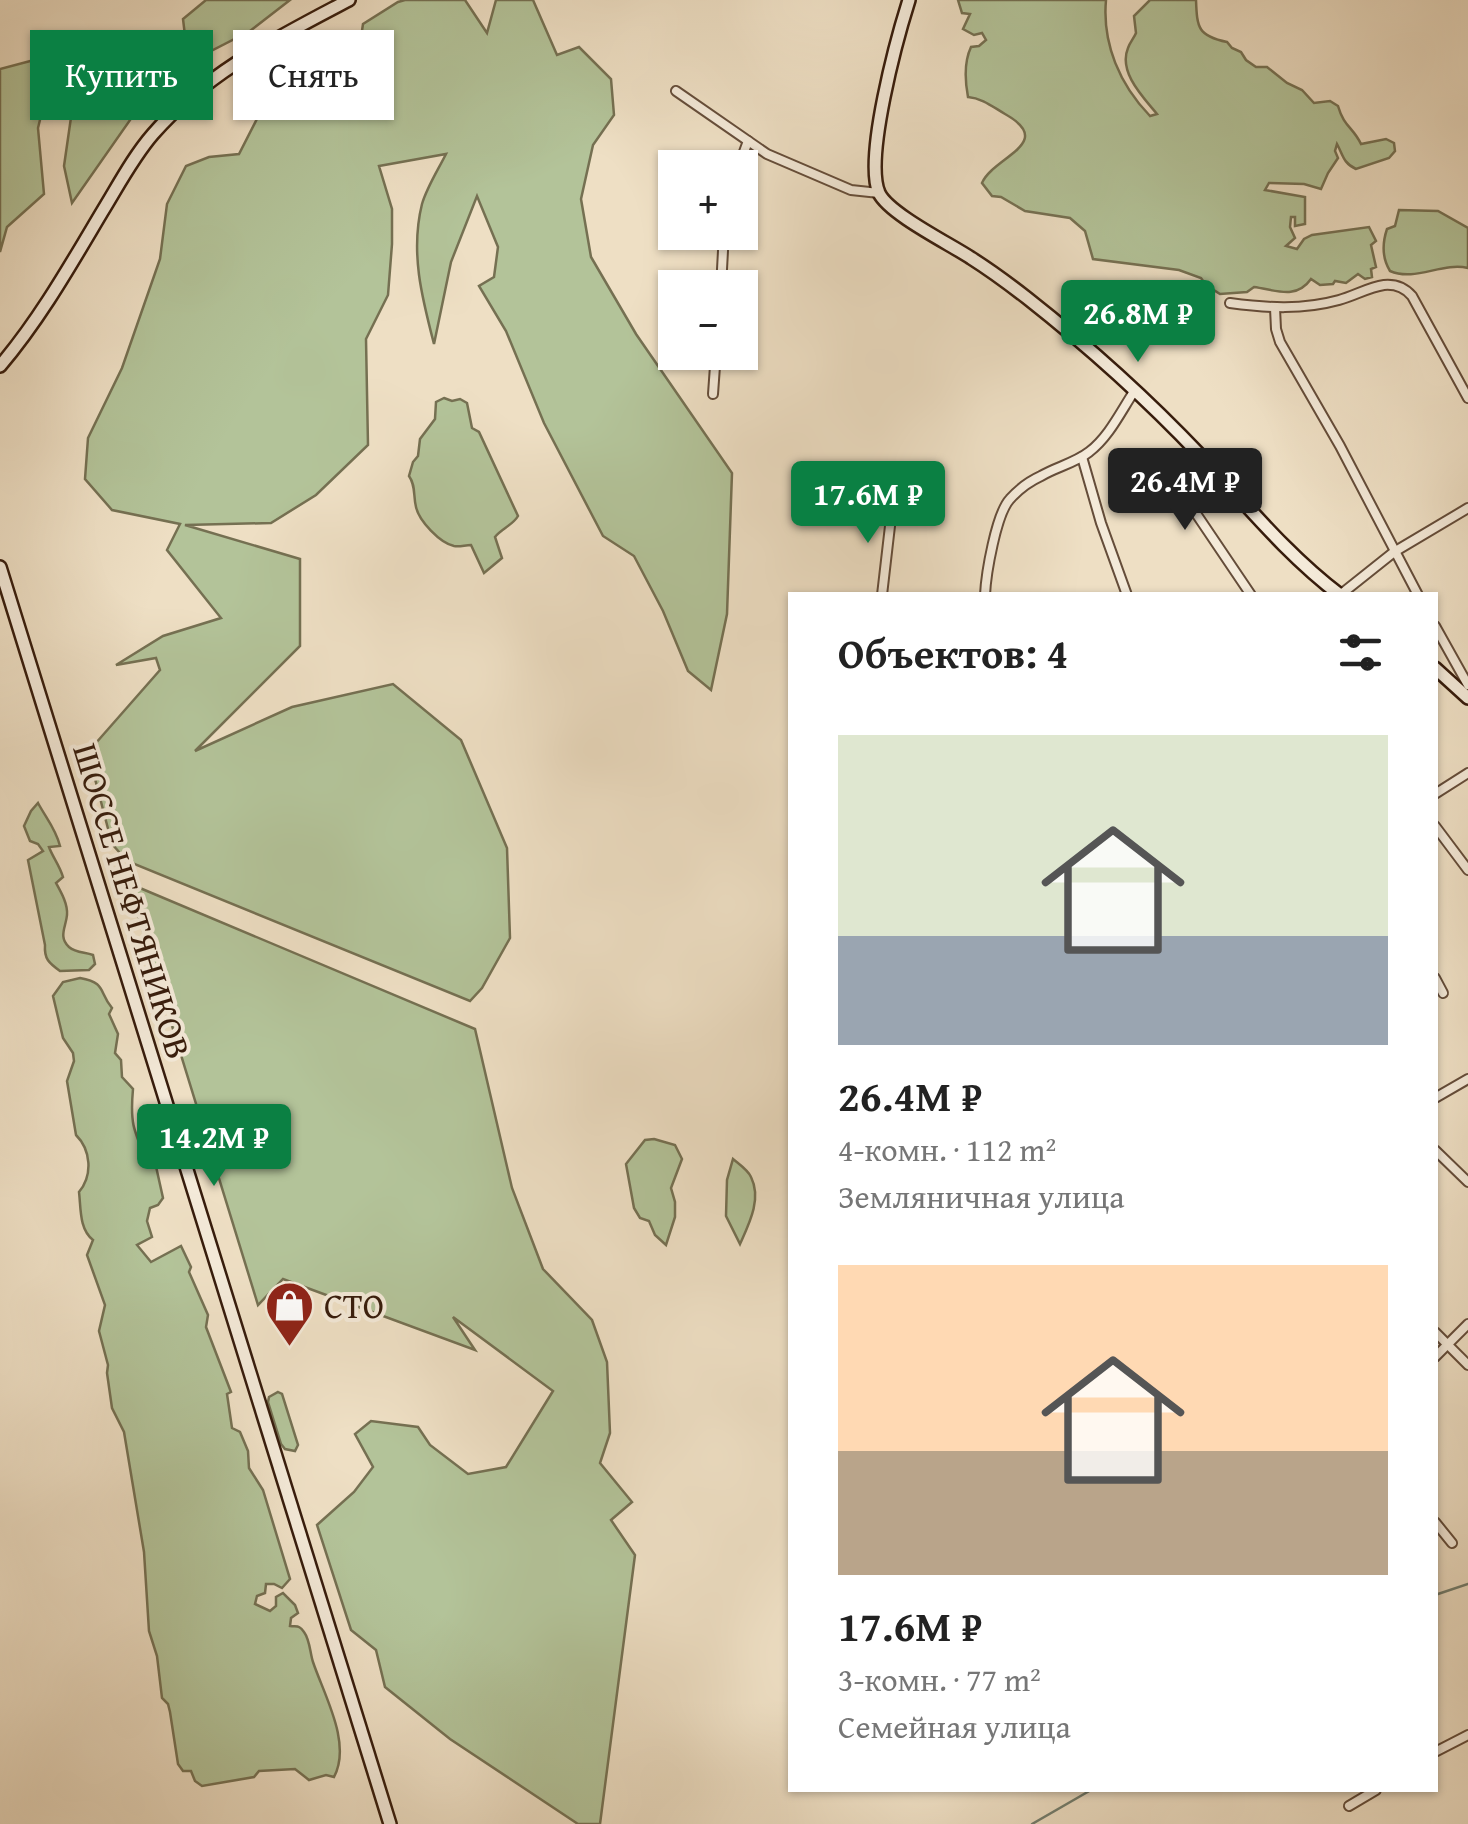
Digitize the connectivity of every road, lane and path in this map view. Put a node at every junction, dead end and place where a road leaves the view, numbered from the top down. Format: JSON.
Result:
{"nodes":[{"id":1,"x":349,"y":0,"type":"edge"},
{"id":2,"x":909,"y":0,"type":"edge"},
{"id":3,"x":676,"y":91,"type":"dead end"},
{"id":4,"x":748,"y":141,"type":"junction"},
{"id":5,"x":745,"y":150,"type":"edge"},
{"id":6,"x":880,"y":194,"type":"junction"},
{"id":7,"x":1230,"y":304,"type":"dead end"},
{"id":8,"x":1275,"y":308,"type":"junction"},
{"id":9,"x":2,"y":361,"type":"edge"},
{"id":10,"x":715,"y":370,"type":"edge"},
{"id":11,"x":1135,"y":390,"type":"junction"},
{"id":12,"x":713,"y":394,"type":"dead end"},
{"id":13,"x":1468,"y":398,"type":"edge"},
{"id":14,"x":1200,"y":455,"type":"junction"},
{"id":15,"x":1082,"y":457,"type":"junction"},
{"id":16,"x":893,"y":500,"type":"dead end"},
{"id":17,"x":1468,"y":508,"type":"edge"},
{"id":18,"x":1394,"y":552,"type":"junction"},
{"id":19,"x":0,"y":567,"type":"edge"},
{"id":20,"x":882,"y":592,"type":"edge"},
{"id":21,"x":985,"y":592,"type":"edge"},
{"id":22,"x":1126,"y":592,"type":"edge"},
{"id":23,"x":1250,"y":592,"type":"edge"},
{"id":24,"x":1336,"y":592,"type":"edge"},
{"id":25,"x":1344,"y":592,"type":"edge"},
{"id":26,"x":1416,"y":592,"type":"edge"},
{"id":27,"x":1438,"y":631,"type":"edge"},
{"id":28,"x":1438,"y":671,"type":"edge"},
{"id":29,"x":1468,"y":684,"type":"edge"},
{"id":30,"x":1468,"y":698,"type":"edge"},
{"id":31,"x":1468,"y":773,"type":"edge"},
{"id":32,"x":1438,"y":792,"type":"edge"},
{"id":33,"x":1438,"y":830,"type":"edge"},
{"id":34,"x":1468,"y":870,"type":"edge"},
{"id":35,"x":1438,"y":984,"type":"edge"},
{"id":36,"x":1443,"y":993,"type":"dead end"},
{"id":37,"x":1468,"y":1079,"type":"edge"},
{"id":38,"x":1438,"y":1096,"type":"edge"},
{"id":39,"x":1438,"y":1153,"type":"edge"},
{"id":40,"x":1468,"y":1182,"type":"edge"},
{"id":41,"x":1468,"y":1324,"type":"edge"},
{"id":42,"x":1438,"y":1335,"type":"edge"},
{"id":43,"x":1448,"y":1345,"type":"junction"},
{"id":44,"x":1438,"y":1355,"type":"edge"},
{"id":45,"x":1468,"y":1364,"type":"edge"},
{"id":46,"x":1438,"y":1526,"type":"edge"},
{"id":47,"x":1452,"y":1543,"type":"dead end"},
{"id":48,"x":1468,"y":1735,"type":"edge"},
{"id":49,"x":1438,"y":1750,"type":"edge"},
{"id":50,"x":1373,"y":1792,"type":"edge"},
{"id":51,"x":1349,"y":1806,"type":"dead end"},
{"id":52,"x":390,"y":1824,"type":"edge"}],
"edges":[{"from":1,"to":9,"type":"main road"},
{"from":2,"to":6,"type":"main road"},
{"from":3,"to":4,"type":"street"},
{"from":4,"to":5,"type":"street"},
{"from":4,"to":6,"type":"street"},
{"from":6,"to":11,"type":"main road"},
{"from":7,"to":8,"type":"street"},
{"from":8,"to":13,"type":"street"},
{"from":8,"to":18,"type":"street"},
{"from":10,"to":12,"type":"street"},
{"from":11,"to":14,"type":"main road"},
{"from":11,"to":15,"type":"street"},
{"from":14,"to":23,"type":"street"},
{"from":14,"to":24,"type":"main road"},
{"from":15,"to":21,"type":"street"},
{"from":15,"to":22,"type":"street"},
{"from":16,"to":20,"type":"street"},
{"from":17,"to":18,"type":"street"},
{"from":18,"to":25,"type":"street"},
{"from":18,"to":26,"type":"street"},
{"from":19,"to":52,"type":"main road","name":"ШОССЕ НЕФТЯНИКОВ"},
{"from":27,"to":29,"type":"street"},
{"from":28,"to":30,"type":"main road"},
{"from":31,"to":32,"type":"street"},
{"from":33,"to":34,"type":"street"},
{"from":35,"to":36,"type":"street"},
{"from":37,"to":38,"type":"street"},
{"from":39,"to":40,"type":"street"},
{"from":41,"to":43,"type":"street"},
{"from":42,"to":43,"type":"street"},
{"from":43,"to":44,"type":"street"},
{"from":43,"to":45,"type":"street"},
{"from":46,"to":47,"type":"street"},
{"from":48,"to":49,"type":"street"},
{"from":50,"to":51,"type":"street"}]}
